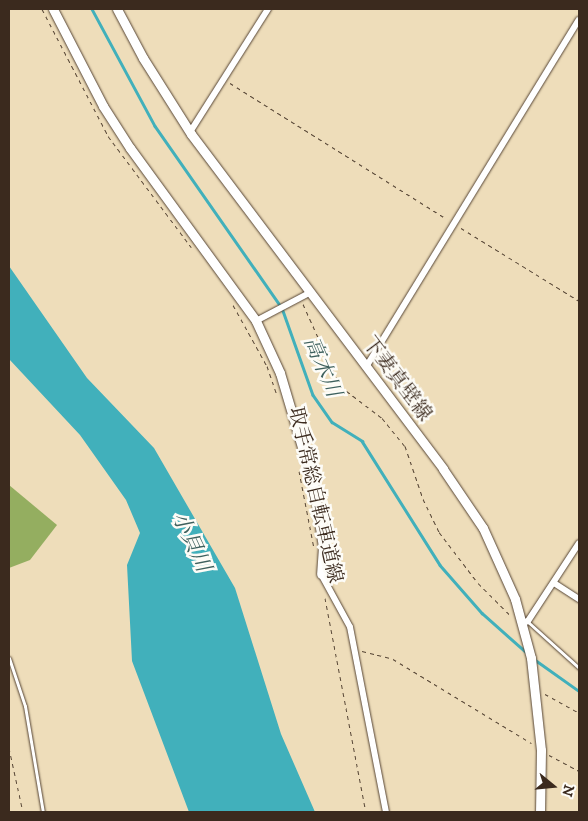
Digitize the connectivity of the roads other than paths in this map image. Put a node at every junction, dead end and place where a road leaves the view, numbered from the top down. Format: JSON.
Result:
{"nodes":[{"id":1,"x":53,"y":9,"type":"edge"},
{"id":2,"x":117,"y":9,"type":"edge"},
{"id":3,"x":268,"y":9,"type":"edge"},
{"id":4,"x":579,"y":20,"type":"edge"},
{"id":5,"x":190,"y":132,"type":"junction"},
{"id":6,"x":304,"y":295,"type":"junction"},
{"id":7,"x":256,"y":321,"type":"junction"},
{"id":8,"x":366,"y":367,"type":"junction"},
{"id":9,"x":579,"y":543,"type":"edge"},
{"id":10,"x":321,"y":574,"type":"joint"},
{"id":11,"x":554,"y":583,"type":"junction"},
{"id":12,"x":579,"y":599,"type":"edge"},
{"id":13,"x":525,"y":625,"type":"junction"},
{"id":14,"x":9,"y":658,"type":"edge"},
{"id":15,"x":579,"y":668,"type":"edge"},
{"id":16,"x":43,"y":812,"type":"edge"},
{"id":17,"x":386,"y":812,"type":"edge"},
{"id":18,"x":540,"y":812,"type":"edge"}],
"edges":[{"from":1,"to":7,"type":"main road"},
{"from":2,"to":5,"type":"main road","name":"下妻真壁線"},
{"from":3,"to":5,"type":"street"},
{"from":4,"to":8,"type":"street"},
{"from":5,"to":6,"type":"main road","name":"下妻真壁線"},
{"from":6,"to":7,"type":"street"},
{"from":6,"to":8,"type":"main road","name":"下妻真壁線"},
{"from":7,"to":10,"type":"main road"},
{"from":8,"to":13,"type":"main road","name":"下妻真壁線"},
{"from":9,"to":11,"type":"street"},
{"from":10,"to":17,"type":"street"},
{"from":11,"to":12,"type":"street"},
{"from":11,"to":13,"type":"street"},
{"from":13,"to":15,"type":"lane"},
{"from":13,"to":18,"type":"main road","name":"下妻真壁線"},
{"from":14,"to":16,"type":"lane"}]}
